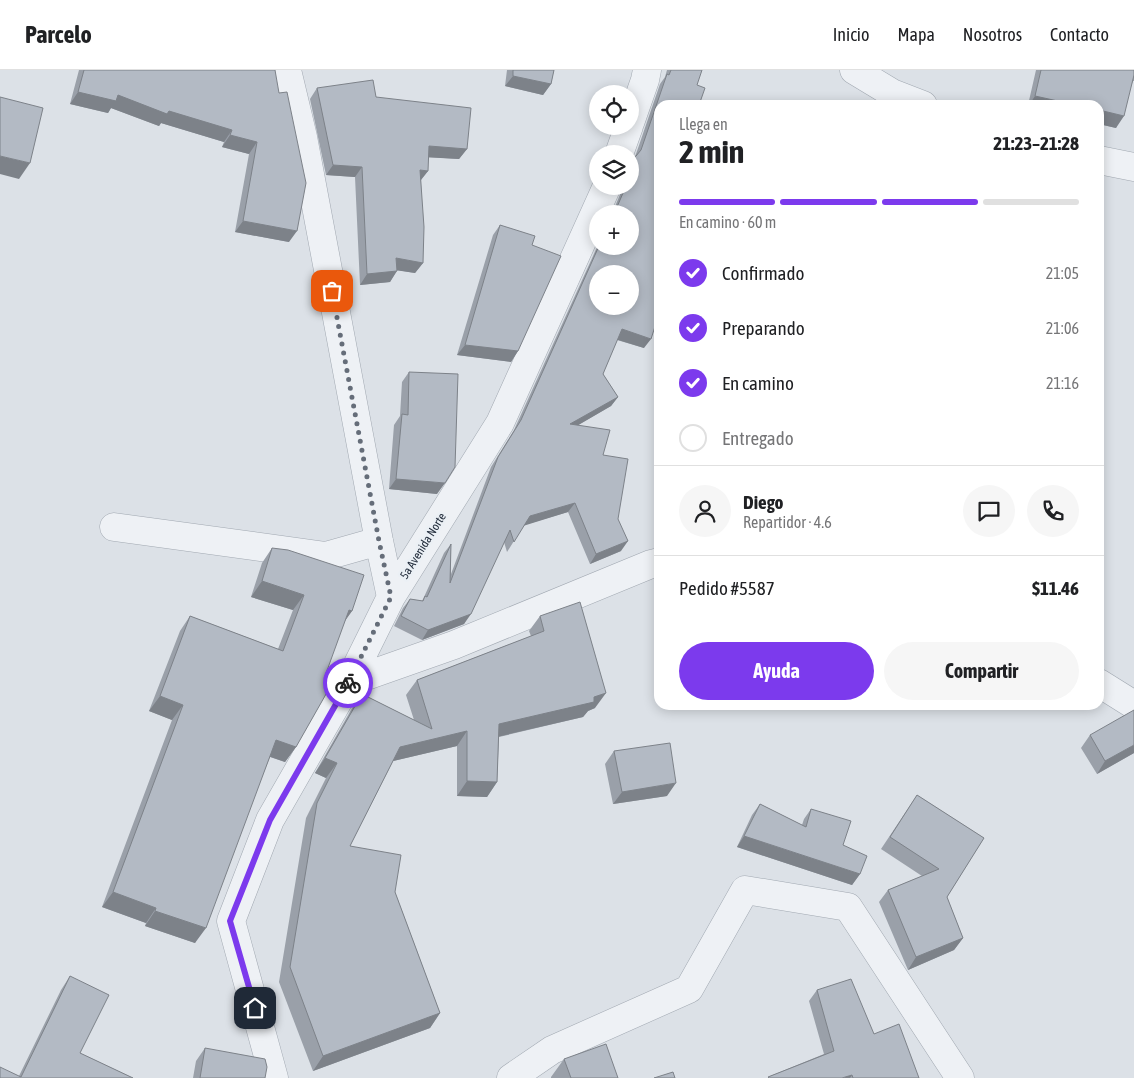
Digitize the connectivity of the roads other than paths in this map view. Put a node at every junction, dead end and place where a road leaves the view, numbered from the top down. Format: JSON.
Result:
{"nodes":[{"id":1,"x":287,"y":70,"type":"edge"},
{"id":2,"x":647,"y":70,"type":"edge"},
{"id":3,"x":854,"y":70,"type":"edge"},
{"id":4,"x":639,"y":97,"type":"edge"},
{"id":5,"x":910,"y":100,"type":"edge"},
{"id":6,"x":1104,"y":161,"type":"edge"},
{"id":7,"x":1134,"y":167,"type":"edge"},
{"id":8,"x":603,"y":195,"type":"edge"},
{"id":9,"x":114,"y":526,"type":"dead end"},
{"id":10,"x":379,"y":541,"type":"junction"},
{"id":11,"x":654,"y":563,"type":"edge"},
{"id":12,"x":391,"y":597,"type":"junction"},
{"id":13,"x":349,"y":682,"type":"junction"},
{"id":14,"x":1104,"y":686,"type":"edge"},
{"id":15,"x":1134,"y":706,"type":"edge"},
{"id":16,"x":274,"y":1078,"type":"edge"},
{"id":17,"x":511,"y":1078,"type":"edge"},
{"id":18,"x":960,"y":1078,"type":"edge"}],
"edges":[{"from":1,"to":10,"type":"street"},
{"from":2,"to":4,"type":"street"},
{"from":3,"to":5,"type":"street"},
{"from":6,"to":7,"type":"street"},
{"from":8,"to":12,"type":"street","name":"5a Avenida Norte"},
{"from":9,"to":10,"type":"street"},
{"from":10,"to":12,"type":"street"},
{"from":11,"to":13,"type":"street"},
{"from":12,"to":13,"type":"street","name":"5a Avenida Norte"},
{"from":13,"to":16,"type":"street","name":"5a Avenida Norte"},
{"from":14,"to":15,"type":"street"},
{"from":17,"to":18,"type":"street"}]}
